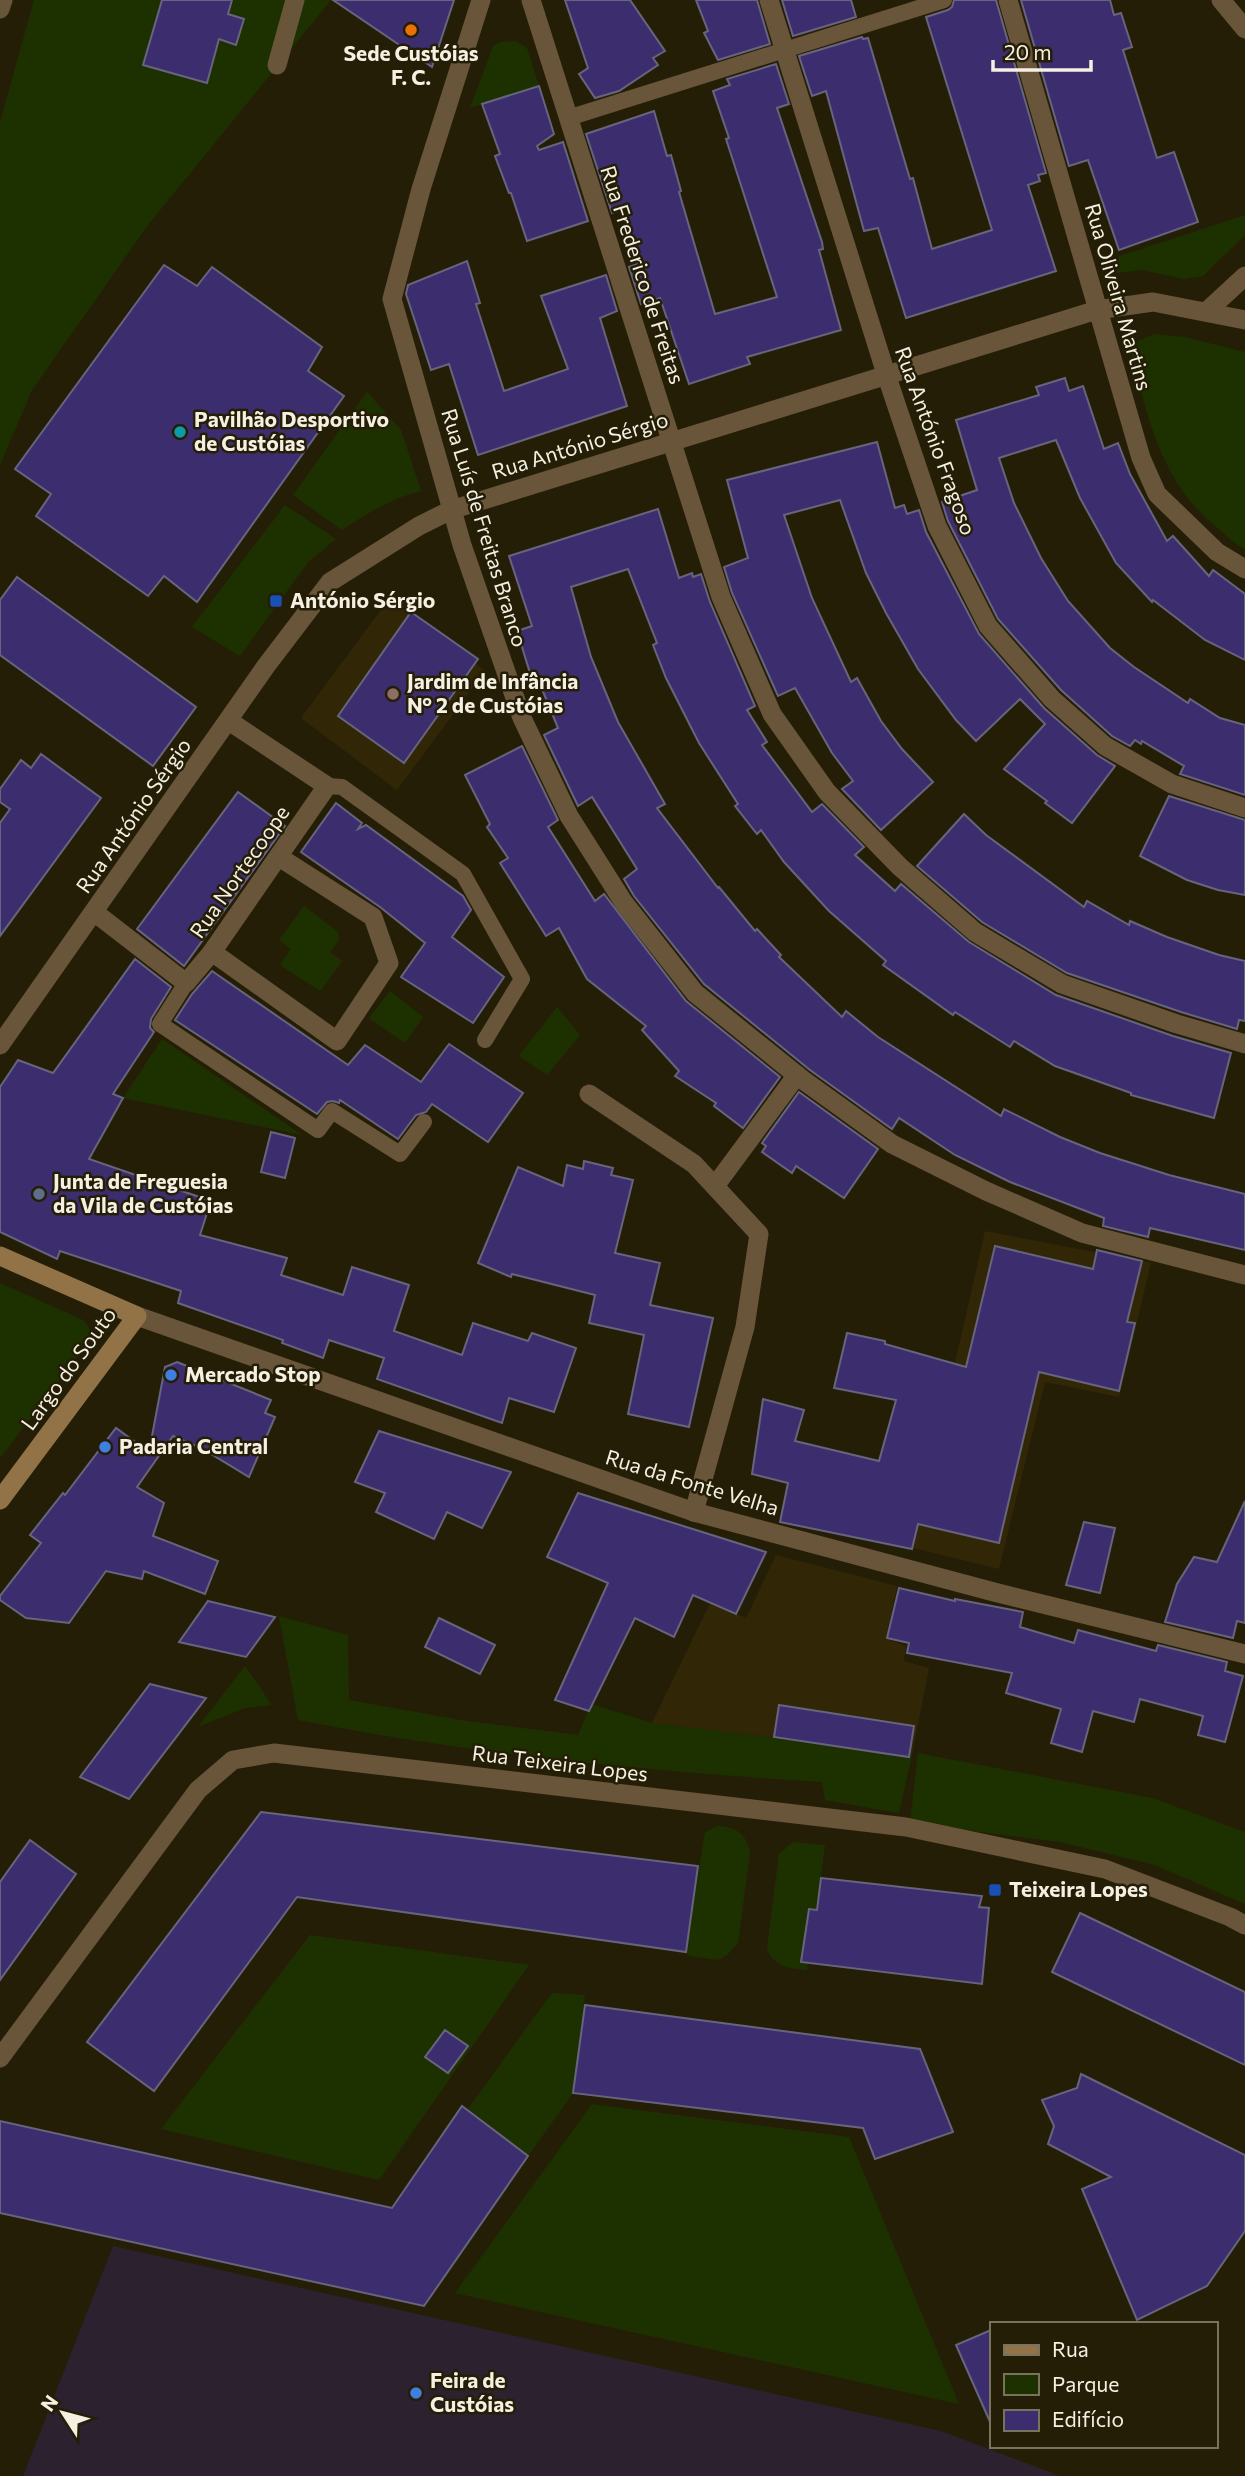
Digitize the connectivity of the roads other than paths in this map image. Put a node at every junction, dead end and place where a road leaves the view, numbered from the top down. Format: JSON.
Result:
{"nodes":[{"id":1,"x":3,"y":0,"type":"edge"},
{"id":2,"x":295,"y":0,"type":"edge"},
{"id":3,"x":481,"y":0,"type":"edge"},
{"id":4,"x":531,"y":0,"type":"edge"},
{"id":5,"x":769,"y":0,"type":"edge"},
{"id":6,"x":944,"y":0,"type":"edge"},
{"id":7,"x":1008,"y":0,"type":"edge"},
{"id":8,"x":1221,"y":0,"type":"edge"},
{"id":9,"x":0,"y":9,"type":"edge"},
{"id":10,"x":1245,"y":29,"type":"edge"},
{"id":11,"x":784,"y":49,"type":"junction"},
{"id":12,"x":277,"y":65,"type":"dead end"},
{"id":13,"x":568,"y":118,"type":"junction"},
{"id":14,"x":1245,"y":276,"type":"edge"},
{"id":15,"x":1097,"y":310,"type":"junction"},
{"id":16,"x":1206,"y":312,"type":"junction"},
{"id":17,"x":1245,"y":320,"type":"edge"},
{"id":18,"x":886,"y":374,"type":"junction"},
{"id":19,"x":671,"y":441,"type":"junction"},
{"id":20,"x":451,"y":510,"type":"junction"},
{"id":21,"x":1245,"y":569,"type":"edge"},
{"id":22,"x":229,"y":721,"type":"junction"},
{"id":23,"x":327,"y":786,"type":"junction"},
{"id":24,"x":1245,"y":808,"type":"edge"},
{"id":25,"x":279,"y":857,"type":"junction"},
{"id":26,"x":94,"y":912,"type":"junction"},
{"id":27,"x":212,"y":952,"type":"junction"},
{"id":28,"x":186,"y":983,"type":"junction"},
{"id":29,"x":485,"y":1040,"type":"dead end"},
{"id":30,"x":1245,"y":1044,"type":"edge"},
{"id":31,"x":0,"y":1045,"type":"edge"},
{"id":32,"x":797,"y":1075,"type":"junction"},
{"id":33,"x":589,"y":1094,"type":"dead end"},
{"id":34,"x":425,"y":1122,"type":"dead end"},
{"id":35,"x":715,"y":1186,"type":"junction"},
{"id":36,"x":0,"y":1256,"type":"edge"},
{"id":37,"x":1245,"y":1275,"type":"edge"},
{"id":38,"x":137,"y":1316,"type":"junction"},
{"id":39,"x":0,"y":1500,"type":"edge"},
{"id":40,"x":694,"y":1511,"type":"junction"},
{"id":41,"x":1245,"y":1654,"type":"edge"},
{"id":42,"x":1245,"y":1925,"type":"edge"},
{"id":43,"x":0,"y":2057,"type":"edge"}],
"edges":[{"from":1,"to":9,"type":"street"},
{"from":2,"to":12,"type":"street"},
{"from":3,"to":20,"type":"street","name":"Rua Luís de Freitas Branco"},
{"from":4,"to":13,"type":"street","name":"Rua Frederico de Freitas"},
{"from":5,"to":11,"type":"street","name":"Rua António Fragoso"},
{"from":6,"to":11,"type":"lane"},
{"from":7,"to":15,"type":"street","name":"Rua Oliveira Martins"},
{"from":8,"to":10,"type":"street"},
{"from":11,"to":13,"type":"lane"},
{"from":11,"to":18,"type":"street","name":"Rua António Fragoso"},
{"from":13,"to":19,"type":"street","name":"Rua Frederico de Freitas"},
{"from":14,"to":16,"type":"street"},
{"from":15,"to":16,"type":"street","name":"Rua António Sérgio"},
{"from":15,"to":18,"type":"street","name":"Rua António Sérgio"},
{"from":15,"to":21,"type":"street","name":"Rua Oliveira Martins"},
{"from":16,"to":17,"type":"street","name":"Rua António Sérgio"},
{"from":18,"to":19,"type":"street","name":"Rua António Sérgio"},
{"from":18,"to":24,"type":"street","name":"Rua António Fragoso"},
{"from":19,"to":20,"type":"street","name":"Rua António Sérgio"},
{"from":19,"to":30,"type":"street","name":"Rua Frederico de Freitas"},
{"from":20,"to":22,"type":"street","name":"Rua António Sérgio"},
{"from":20,"to":32,"type":"street","name":"Rua Luís de Freitas Branco"},
{"from":22,"to":23,"type":"street"},
{"from":22,"to":26,"type":"street","name":"Rua António Sérgio"},
{"from":23,"to":25,"type":"street","name":"Rua Nortecoope"},
{"from":23,"to":29,"type":"lane"},
{"from":25,"to":27,"type":"street","name":"Rua Nortecoope"},
{"from":25,"to":27,"type":"street"},
{"from":26,"to":28,"type":"street"},
{"from":26,"to":31,"type":"street","name":"Rua António Sérgio"},
{"from":27,"to":28,"type":"street","name":"Rua Nortecoope"},
{"from":28,"to":34,"type":"lane"},
{"from":32,"to":35,"type":"street"},
{"from":32,"to":37,"type":"street","name":"Rua Luís de Freitas Branco"},
{"from":33,"to":35,"type":"street"},
{"from":35,"to":40,"type":"street"},
{"from":36,"to":38,"type":"main road","name":"Largo do Souto"},
{"from":38,"to":39,"type":"main road","name":"Largo do Souto"},
{"from":38,"to":40,"type":"street","name":"Rua da Fonte Velha"},
{"from":40,"to":41,"type":"street","name":"Rua da Fonte Velha"},
{"from":42,"to":43,"type":"street","name":"Rua Teixeira Lopes"}]}
